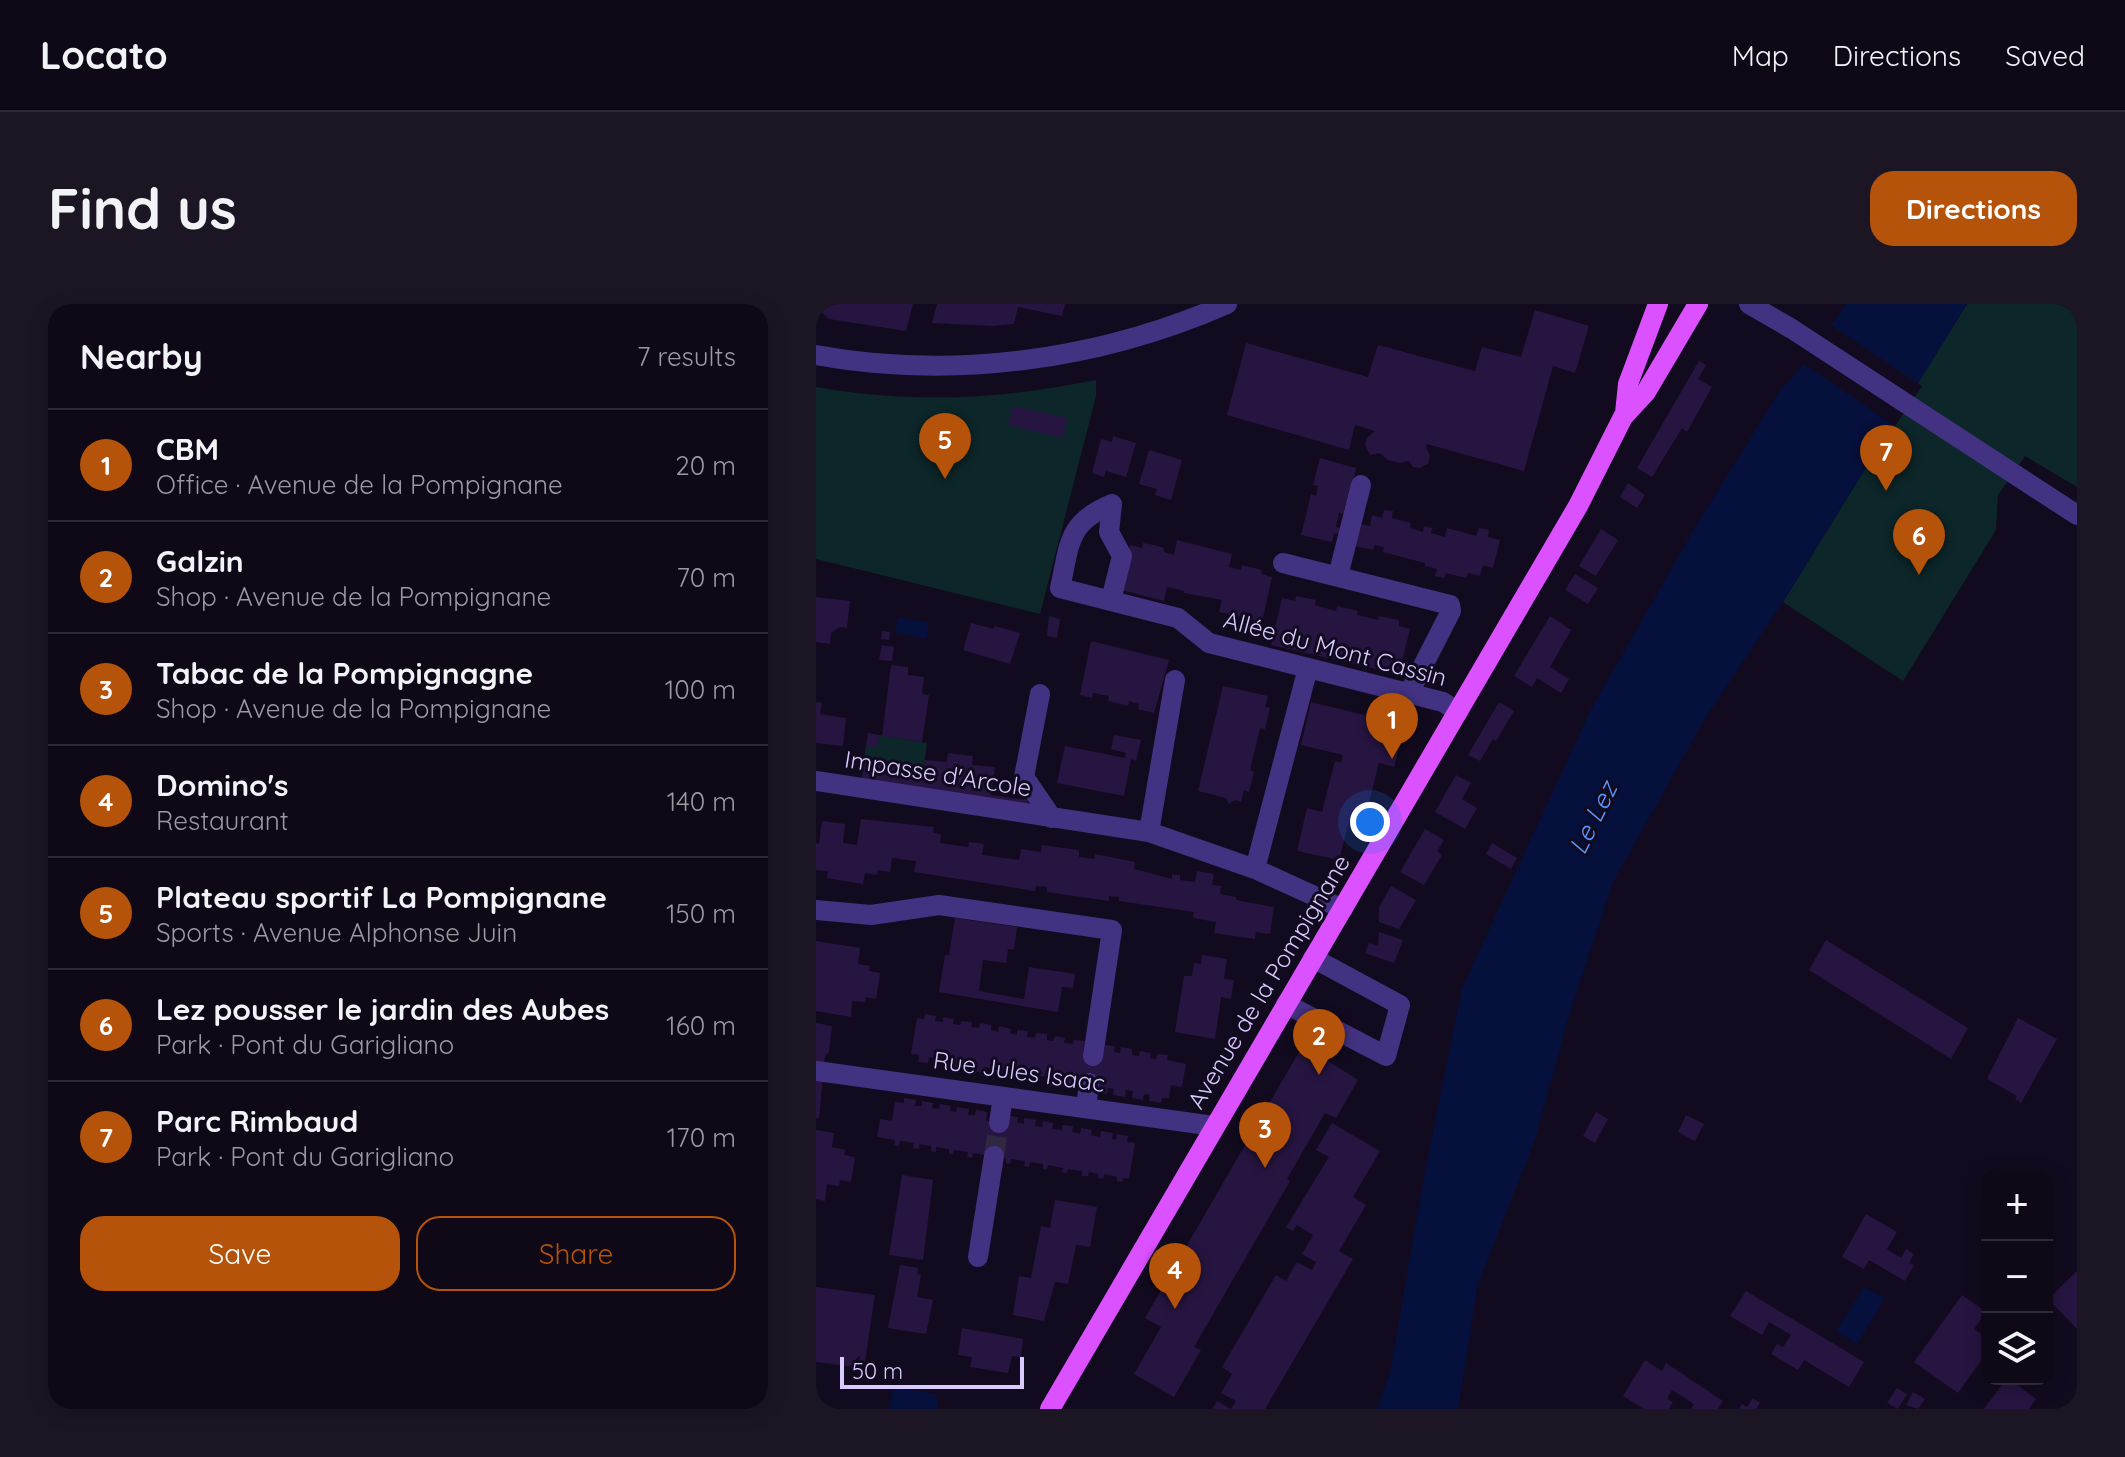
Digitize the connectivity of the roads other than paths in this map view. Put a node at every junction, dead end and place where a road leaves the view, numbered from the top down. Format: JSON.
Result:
{"nodes":[{"id":1,"x":1227,"y":304,"type":"edge"},
{"id":2,"x":1658,"y":304,"type":"edge"},
{"id":3,"x":1698,"y":304,"type":"edge"},
{"id":4,"x":1749,"y":304,"type":"edge"},
{"id":5,"x":816,"y":355,"type":"edge"},
{"id":6,"x":1625,"y":413,"type":"junction"},
{"id":7,"x":1361,"y":485,"type":"dead end"},
{"id":8,"x":2077,"y":515,"type":"edge"},
{"id":9,"x":1283,"y":563,"type":"dead end"},
{"id":10,"x":1338,"y":576,"type":"junction"},
{"id":11,"x":1111,"y":600,"type":"junction"},
{"id":12,"x":1308,"y":668,"type":"junction"},
{"id":13,"x":1175,"y":680,"type":"dead end"},
{"id":14,"x":1409,"y":693,"type":"junction"},
{"id":15,"x":1040,"y":694,"type":"dead end"},
{"id":16,"x":1458,"y":712,"type":"junction"},
{"id":17,"x":816,"y":781,"type":"edge"},
{"id":18,"x":1052,"y":818,"type":"junction"},
{"id":19,"x":1149,"y":832,"type":"junction"},
{"id":20,"x":1255,"y":869,"type":"junction"},
{"id":21,"x":1343,"y":909,"type":"junction"},
{"id":22,"x":816,"y":910,"type":"edge"},
{"id":23,"x":1313,"y":958,"type":"junction"},
{"id":24,"x":1286,"y":1004,"type":"junction"},
{"id":25,"x":1093,"y":1056,"type":"dead end"},
{"id":26,"x":816,"y":1071,"type":"edge"},
{"id":27,"x":1089,"y":1083,"type":"dead end"},
{"id":28,"x":1003,"y":1097,"type":"junction"},
{"id":29,"x":1086,"y":1107,"type":"junction"},
{"id":30,"x":999,"y":1123,"type":"tunnel mouth"},
{"id":31,"x":1214,"y":1126,"type":"junction"},
{"id":32,"x":994,"y":1156,"type":"tunnel mouth"},
{"id":33,"x":978,"y":1257,"type":"dead end"},
{"id":34,"x":1050,"y":1409,"type":"edge"}],
"edges":[{"from":1,"to":5,"type":"street"},
{"from":2,"to":6,"type":"main road","name":"Avenue de la Pompignane"},
{"from":3,"to":6,"type":"main road","name":"Avenue de la Pompignane"},
{"from":4,"to":8,"type":"street"},
{"from":6,"to":16,"type":"main road","name":"Avenue de la Pompignane"},
{"from":7,"to":10,"type":"street"},
{"from":9,"to":10,"type":"street"},
{"from":10,"to":14,"type":"street"},
{"from":11,"to":11,"type":"street","name":"Allée du Mont Cassin"},
{"from":11,"to":12,"type":"street","name":"Allée du Mont Cassin"},
{"from":12,"to":14,"type":"street","name":"Allée du Mont Cassin"},
{"from":12,"to":20,"type":"street"},
{"from":13,"to":19,"type":"street"},
{"from":14,"to":16,"type":"street","name":"Allée du Mont Cassin"},
{"from":15,"to":18,"type":"street","name":"Impasse d'Arcole"},
{"from":16,"to":21,"type":"main road","name":"Avenue de la Pompignane"},
{"from":17,"to":18,"type":"street","name":"Impasse d'Arcole"},
{"from":18,"to":19,"type":"street","name":"Impasse d'Arcole"},
{"from":19,"to":20,"type":"street","name":"Impasse d'Arcole"},
{"from":20,"to":21,"type":"street","name":"Impasse d'Arcole"},
{"from":21,"to":23,"type":"main road","name":"Avenue de la Pompignane"},
{"from":22,"to":25,"type":"street"},
{"from":23,"to":24,"type":"main road","name":"Avenue de la Pompignane"},
{"from":23,"to":24,"type":"street"},
{"from":24,"to":31,"type":"main road","name":"Avenue de la Pompignane"},
{"from":26,"to":28,"type":"street","name":"Rue Jules Isaac"},
{"from":27,"to":29,"type":"street"},
{"from":28,"to":29,"type":"street","name":"Rue Jules Isaac"},
{"from":28,"to":30,"type":"street"},
{"from":29,"to":31,"type":"street","name":"Rue Jules Isaac"},
{"from":31,"to":34,"type":"main road","name":"Avenue de la Pompignane"},
{"from":32,"to":33,"type":"street"}]}
